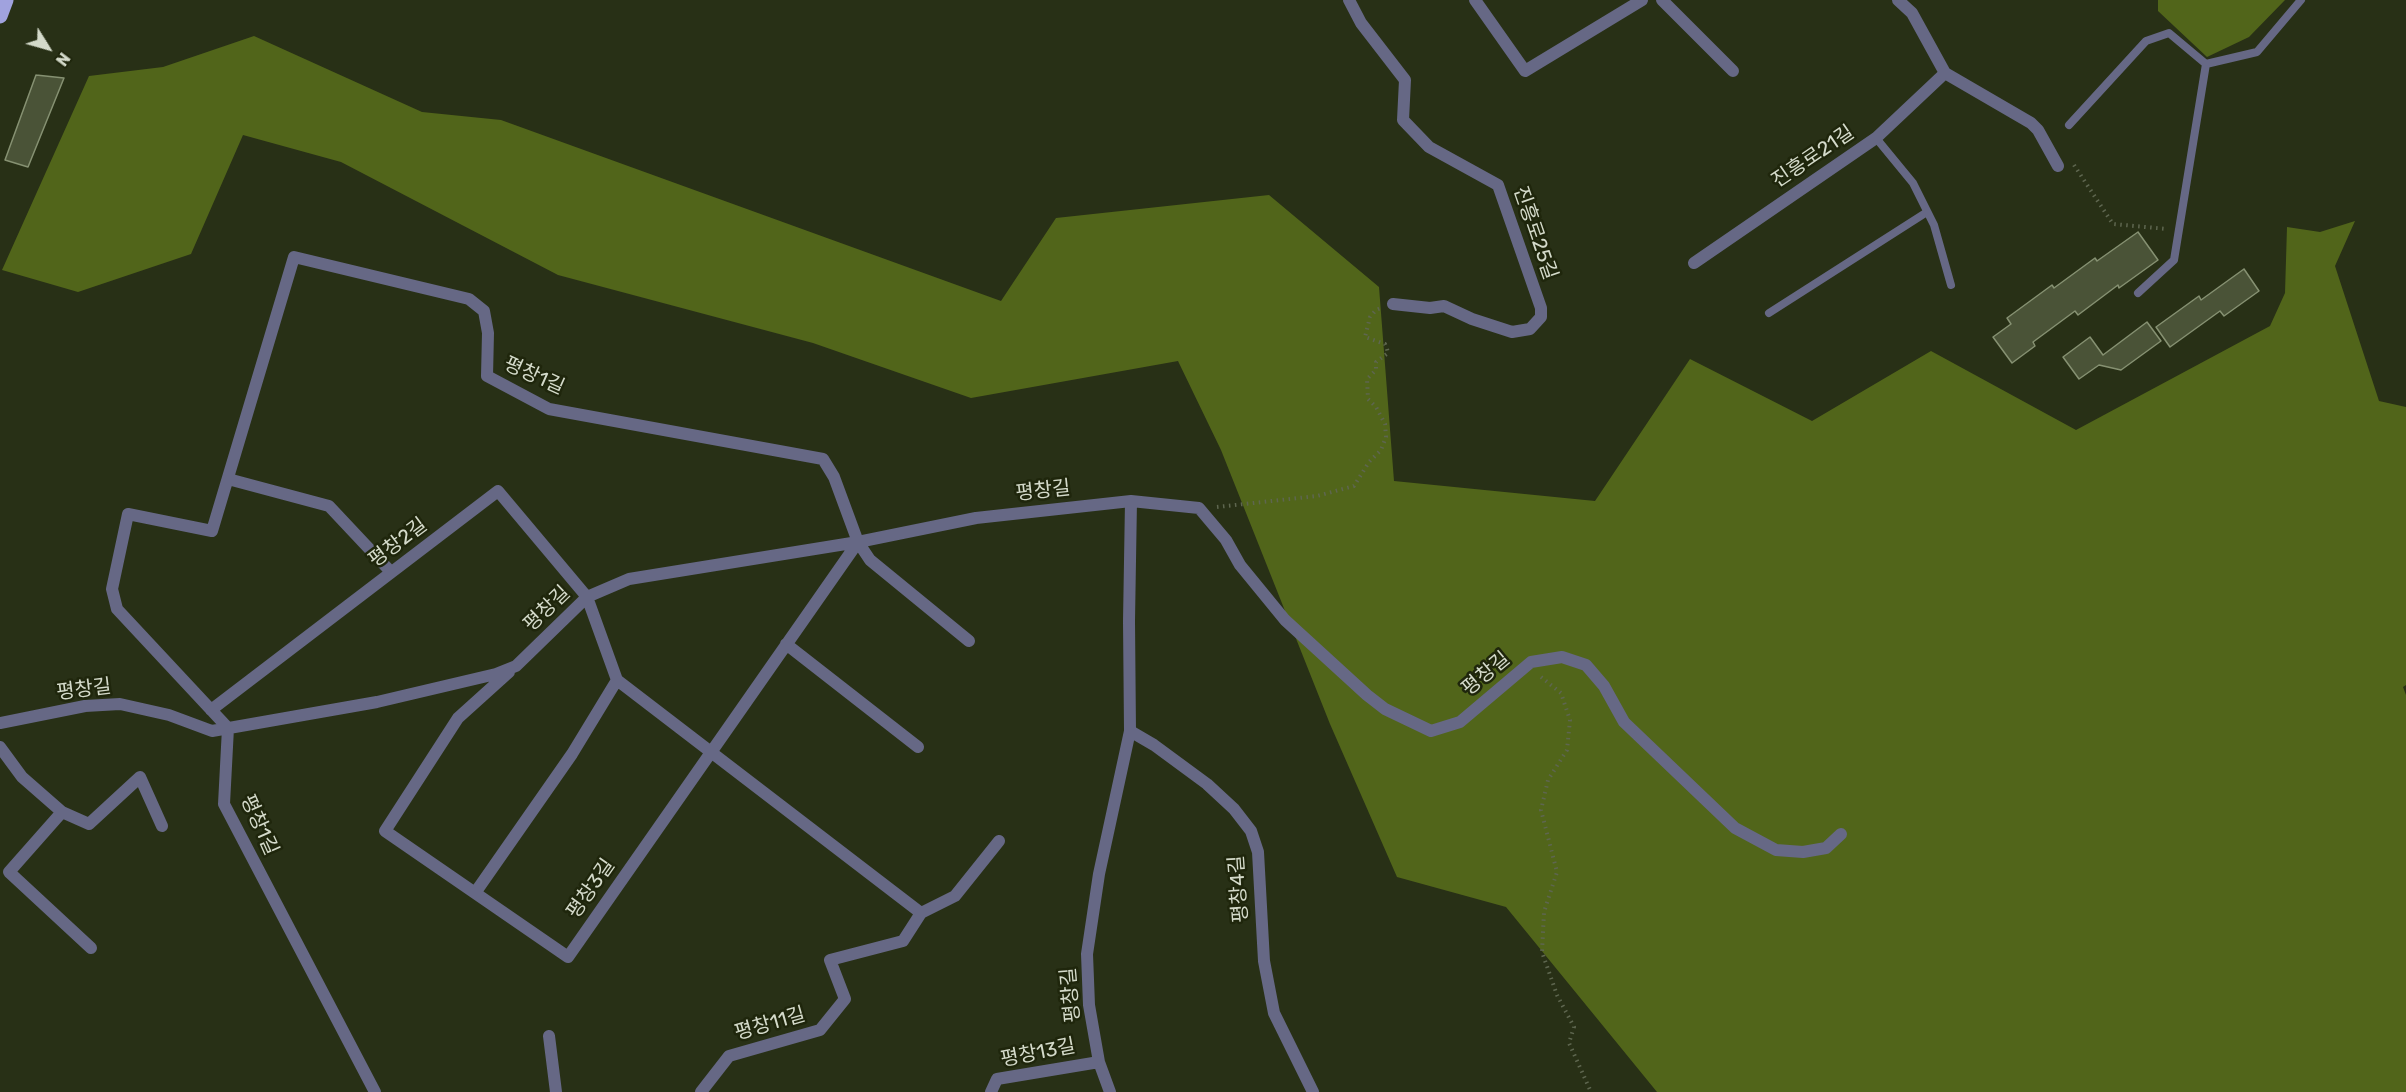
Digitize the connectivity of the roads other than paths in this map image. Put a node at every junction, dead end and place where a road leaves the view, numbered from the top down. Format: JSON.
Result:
{"nodes":[{"id":1,"x":6,"y":0,"type":"edge"},
{"id":2,"x":1349,"y":0,"type":"edge"},
{"id":3,"x":1475,"y":0,"type":"edge"},
{"id":4,"x":1642,"y":0,"type":"edge"},
{"id":5,"x":1662,"y":0,"type":"edge"},
{"id":6,"x":1898,"y":0,"type":"edge"},
{"id":7,"x":2301,"y":0,"type":"edge"},
{"id":8,"x":0,"y":16,"type":"edge"},
{"id":9,"x":2206,"y":64,"type":"junction"},
{"id":10,"x":1733,"y":71,"type":"dead end"},
{"id":11,"x":1945,"y":73,"type":"junction"},
{"id":12,"x":2069,"y":125,"type":"dead end"},
{"id":13,"x":1875,"y":138,"type":"junction"},
{"id":14,"x":2058,"y":166,"type":"dead end"},
{"id":15,"x":1927,"y":212,"type":"junction"},
{"id":16,"x":1694,"y":263,"type":"dead end"},
{"id":17,"x":1951,"y":285,"type":"dead end"},
{"id":18,"x":2138,"y":293,"type":"dead end"},
{"id":19,"x":1393,"y":304,"type":"road end"},
{"id":20,"x":1769,"y":313,"type":"dead end"},
{"id":21,"x":228,"y":479,"type":"junction"},
{"id":22,"x":1131,"y":501,"type":"junction"},
{"id":23,"x":858,"y":542,"type":"junction"},
{"id":24,"x":391,"y":572,"type":"junction"},
{"id":25,"x":586,"y":597,"type":"junction"},
{"id":26,"x":969,"y":641,"type":"dead end"},
{"id":27,"x":786,"y":644,"type":"junction"},
{"id":28,"x":516,"y":666,"type":"junction"},
{"id":29,"x":616,"y":680,"type":"junction"},
{"id":30,"x":211,"y":710,"type":"junction"},
{"id":31,"x":0,"y":723,"type":"edge"},
{"id":32,"x":228,"y":728,"type":"junction"},
{"id":33,"x":1130,"y":731,"type":"junction"},
{"id":34,"x":0,"y":747,"type":"edge"},
{"id":35,"x":918,"y":747,"type":"dead end"},
{"id":36,"x":711,"y":752,"type":"junction"},
{"id":37,"x":62,"y":812,"type":"junction"},
{"id":38,"x":162,"y":826,"type":"dead end"},
{"id":39,"x":1841,"y":834,"type":"dead end"},
{"id":40,"x":999,"y":841,"type":"dead end"},
{"id":41,"x":475,"y":893,"type":"junction"},
{"id":42,"x":921,"y":913,"type":"junction"},
{"id":43,"x":91,"y":948,"type":"dead end"},
{"id":44,"x":549,"y":1036,"type":"dead end"},
{"id":45,"x":1100,"y":1062,"type":"junction"},
{"id":46,"x":375,"y":1092,"type":"edge"},
{"id":47,"x":556,"y":1092,"type":"edge"},
{"id":48,"x":701,"y":1092,"type":"edge"},
{"id":49,"x":991,"y":1092,"type":"edge"},
{"id":50,"x":1110,"y":1092,"type":"edge"},
{"id":51,"x":1313,"y":1092,"type":"edge"}],
"edges":[{"from":1,"to":8,"type":"main road"},
{"from":2,"to":19,"type":"street","name":"진흥로25길"},
{"from":3,"to":4,"type":"street"},
{"from":5,"to":10,"type":"street"},
{"from":6,"to":11,"type":"street"},
{"from":7,"to":9,"type":"lane"},
{"from":9,"to":12,"type":"lane"},
{"from":9,"to":18,"type":"lane"},
{"from":11,"to":13,"type":"street","name":"진흥로21길"},
{"from":11,"to":14,"type":"street"},
{"from":13,"to":15,"type":"lane"},
{"from":13,"to":16,"type":"street","name":"진흥로21길"},
{"from":15,"to":17,"type":"lane"},
{"from":15,"to":20,"type":"lane"},
{"from":21,"to":23,"type":"street","name":"평창1길"},
{"from":21,"to":24,"type":"street"},
{"from":21,"to":30,"type":"street","name":"평창1길"},
{"from":22,"to":23,"type":"street","name":"평창길","number":"평창길"},
{"from":22,"to":33,"type":"street","name":"평창길","number":"평창길"},
{"from":22,"to":39,"type":"street","name":"평창길","number":"평창길"},
{"from":23,"to":25,"type":"street","name":"평창길","number":"평창길"},
{"from":23,"to":26,"type":"street"},
{"from":23,"to":27,"type":"street","name":"평창3길"},
{"from":24,"to":25,"type":"street","name":"평창2길"},
{"from":24,"to":30,"type":"street","name":"평창2길"},
{"from":25,"to":28,"type":"street","name":"평창길","number":"평창길"},
{"from":25,"to":29,"type":"street"},
{"from":27,"to":35,"type":"street"},
{"from":27,"to":36,"type":"street","name":"평창3길"},
{"from":28,"to":32,"type":"street","name":"평창길","number":"평창길"},
{"from":28,"to":41,"type":"street","name":"평창3길"},
{"from":29,"to":36,"type":"street"},
{"from":29,"to":41,"type":"street"},
{"from":30,"to":32,"type":"street","name":"평창1길"},
{"from":31,"to":32,"type":"street","name":"평창길","number":"평창길"},
{"from":32,"to":46,"type":"street","name":"평창1길"},
{"from":33,"to":45,"type":"street","name":"평창길","number":"평창길"},
{"from":33,"to":51,"type":"street","name":"평창4길"},
{"from":34,"to":37,"type":"street"},
{"from":36,"to":41,"type":"street","name":"평창3길"},
{"from":36,"to":42,"type":"street"},
{"from":37,"to":38,"type":"street"},
{"from":37,"to":43,"type":"street"},
{"from":40,"to":42,"type":"street"},
{"from":42,"to":48,"type":"street","name":"평창11길"},
{"from":44,"to":47,"type":"street"},
{"from":45,"to":49,"type":"street","name":"평창13길"},
{"from":45,"to":50,"type":"street","name":"평창길","number":"평창길"}]}
